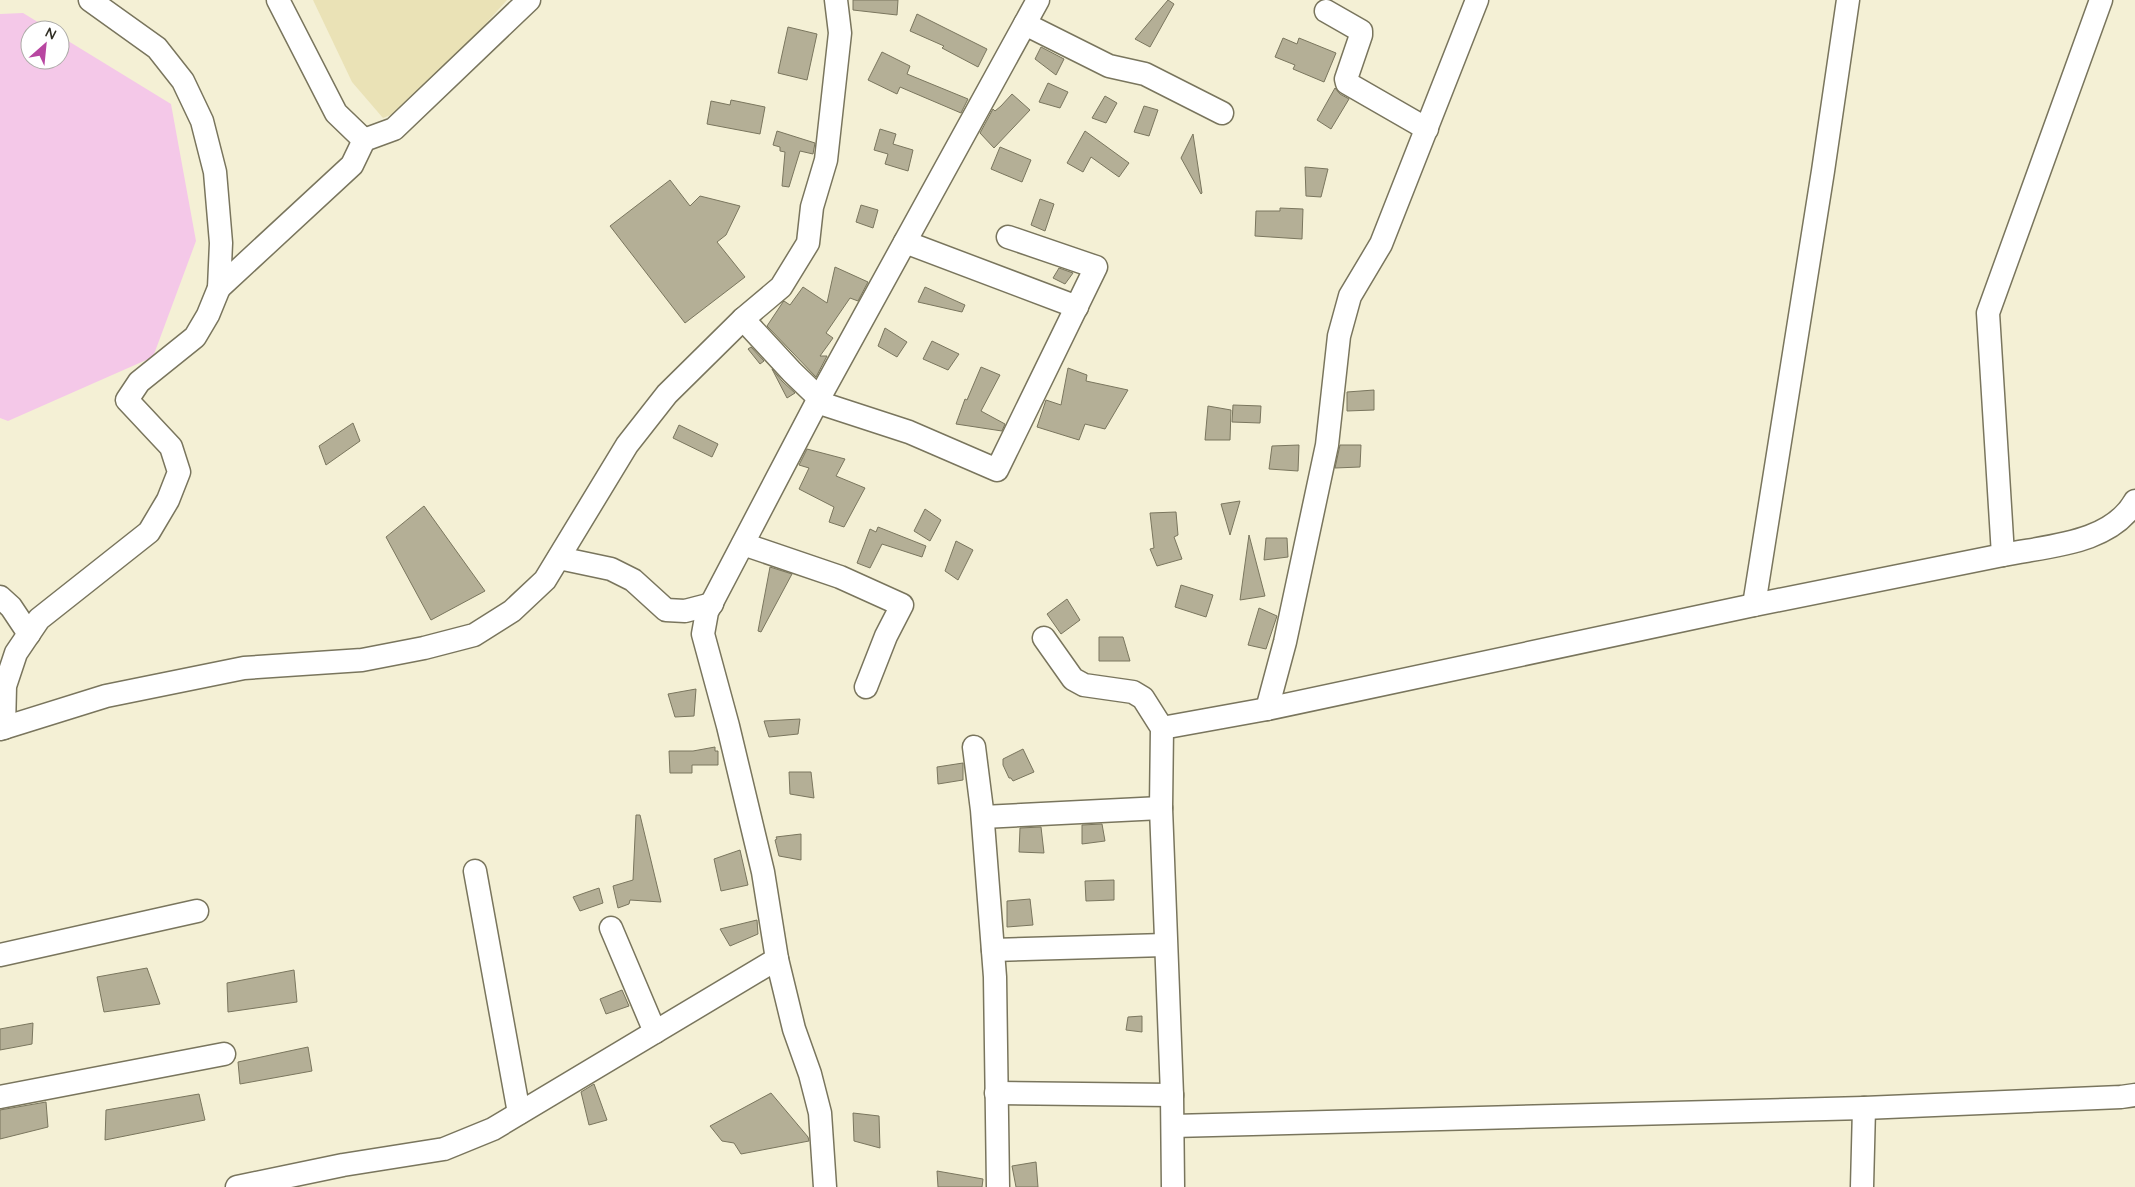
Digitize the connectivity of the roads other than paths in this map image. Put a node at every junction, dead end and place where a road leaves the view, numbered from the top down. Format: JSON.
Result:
{"nodes":[{"id":1,"x":90,"y":0,"type":"edge"},
{"id":2,"x":278,"y":0,"type":"edge"},
{"id":3,"x":529,"y":0,"type":"edge"},
{"id":4,"x":836,"y":0,"type":"edge"},
{"id":5,"x":1038,"y":0,"type":"edge"},
{"id":6,"x":1477,"y":0,"type":"edge"},
{"id":7,"x":1848,"y":0,"type":"edge"},
{"id":8,"x":2101,"y":0,"type":"edge"},
{"id":9,"x":1326,"y":11,"type":"dead end"},
{"id":10,"x":1024,"y":24,"type":"junction"},
{"id":11,"x":1222,"y":113,"type":"dead end"},
{"id":12,"x":1427,"y":129,"type":"junction"},
{"id":13,"x":364,"y":140,"type":"junction"},
{"id":14,"x":1008,"y":237,"type":"dead end"},
{"id":15,"x":905,"y":242,"type":"junction"},
{"id":16,"x":219,"y":288,"type":"junction"},
{"id":17,"x":1077,"y":307,"type":"junction"},
{"id":18,"x":743,"y":319,"type":"junction"},
{"id":19,"x":818,"y":400,"type":"junction"},
{"id":20,"x":2135,"y":501,"type":"edge"},
{"id":21,"x":743,"y":544,"type":"junction"},
{"id":22,"x":2003,"y":556,"type":"junction"},
{"id":23,"x":559,"y":558,"type":"junction"},
{"id":24,"x":0,"y":597,"type":"edge"},
{"id":25,"x":712,"y":604,"type":"junction"},
{"id":26,"x":1754,"y":606,"type":"junction"},
{"id":27,"x":673,"y":612,"type":"junction"},
{"id":28,"x":29,"y":634,"type":"junction"},
{"id":29,"x":703,"y":634,"type":"junction"},
{"id":30,"x":1044,"y":638,"type":"dead end"},
{"id":31,"x":866,"y":688,"type":"dead end"},
{"id":32,"x":1267,"y":709,"type":"junction"},
{"id":33,"x":1162,"y":728,"type":"junction"},
{"id":34,"x":2,"y":729,"type":"edge"},
{"id":35,"x":974,"y":747,"type":"dead end"},
{"id":36,"x":1160,"y":808,"type":"junction"},
{"id":37,"x":983,"y":817,"type":"junction"},
{"id":38,"x":475,"y":871,"type":"dead end"},
{"id":39,"x":197,"y":911,"type":"dead end"},
{"id":40,"x":611,"y":928,"type":"dead end"},
{"id":41,"x":1166,"y":945,"type":"junction"},
{"id":42,"x":993,"y":950,"type":"junction"},
{"id":43,"x":0,"y":955,"type":"edge"},
{"id":44,"x":776,"y":959,"type":"junction"},
{"id":45,"x":655,"y":1032,"type":"junction"},
{"id":46,"x":224,"y":1054,"type":"dead end"},
{"id":47,"x":996,"y":1093,"type":"junction"},
{"id":48,"x":1172,"y":1095,"type":"junction"},
{"id":49,"x":2135,"y":1095,"type":"edge"},
{"id":50,"x":0,"y":1097,"type":"edge"},
{"id":51,"x":1864,"y":1108,"type":"junction"},
{"id":52,"x":520,"y":1113,"type":"junction"},
{"id":53,"x":1173,"y":1126,"type":"junction"},
{"id":54,"x":237,"y":1187,"type":"edge"},
{"id":55,"x":825,"y":1187,"type":"edge"},
{"id":56,"x":998,"y":1187,"type":"edge"},
{"id":57,"x":1173,"y":1187,"type":"edge"},
{"id":58,"x":1862,"y":1187,"type":"edge"}],
"edges":[{"from":1,"to":16,"type":"street"},
{"from":2,"to":13,"type":"street"},
{"from":3,"to":13,"type":"street"},
{"from":4,"to":18,"type":"street"},
{"from":5,"to":10,"type":"street"},
{"from":6,"to":12,"type":"street"},
{"from":7,"to":26,"type":"street"},
{"from":8,"to":22,"type":"street"},
{"from":9,"to":12,"type":"street"},
{"from":10,"to":11,"type":"street"},
{"from":10,"to":15,"type":"street"},
{"from":12,"to":32,"type":"street"},
{"from":13,"to":16,"type":"street"},
{"from":14,"to":17,"type":"street"},
{"from":15,"to":17,"type":"street"},
{"from":15,"to":19,"type":"street"},
{"from":16,"to":28,"type":"street"},
{"from":17,"to":19,"type":"street"},
{"from":18,"to":19,"type":"street"},
{"from":18,"to":23,"type":"street"},
{"from":19,"to":21,"type":"street"},
{"from":20,"to":22,"type":"street"},
{"from":21,"to":25,"type":"street"},
{"from":21,"to":31,"type":"street"},
{"from":22,"to":26,"type":"street"},
{"from":23,"to":27,"type":"street"},
{"from":23,"to":34,"type":"street"},
{"from":24,"to":28,"type":"street"},
{"from":25,"to":27,"type":"street"},
{"from":25,"to":29,"type":"street"},
{"from":26,"to":32,"type":"street"},
{"from":27,"to":29,"type":"street"},
{"from":28,"to":34,"type":"street"},
{"from":29,"to":44,"type":"street"},
{"from":30,"to":33,"type":"street"},
{"from":32,"to":33,"type":"street"},
{"from":33,"to":36,"type":"street"},
{"from":35,"to":37,"type":"street"},
{"from":36,"to":37,"type":"street"},
{"from":36,"to":41,"type":"street"},
{"from":37,"to":42,"type":"street"},
{"from":38,"to":52,"type":"street"},
{"from":39,"to":43,"type":"street"},
{"from":40,"to":45,"type":"street"},
{"from":41,"to":42,"type":"street"},
{"from":41,"to":48,"type":"street"},
{"from":42,"to":47,"type":"street"},
{"from":44,"to":45,"type":"street"},
{"from":44,"to":55,"type":"street"},
{"from":45,"to":52,"type":"street"},
{"from":46,"to":50,"type":"street"},
{"from":47,"to":48,"type":"street"},
{"from":47,"to":56,"type":"street"},
{"from":48,"to":53,"type":"street"},
{"from":49,"to":51,"type":"street"},
{"from":51,"to":53,"type":"street"},
{"from":51,"to":58,"type":"street"},
{"from":52,"to":54,"type":"street"},
{"from":53,"to":57,"type":"street"}]}
